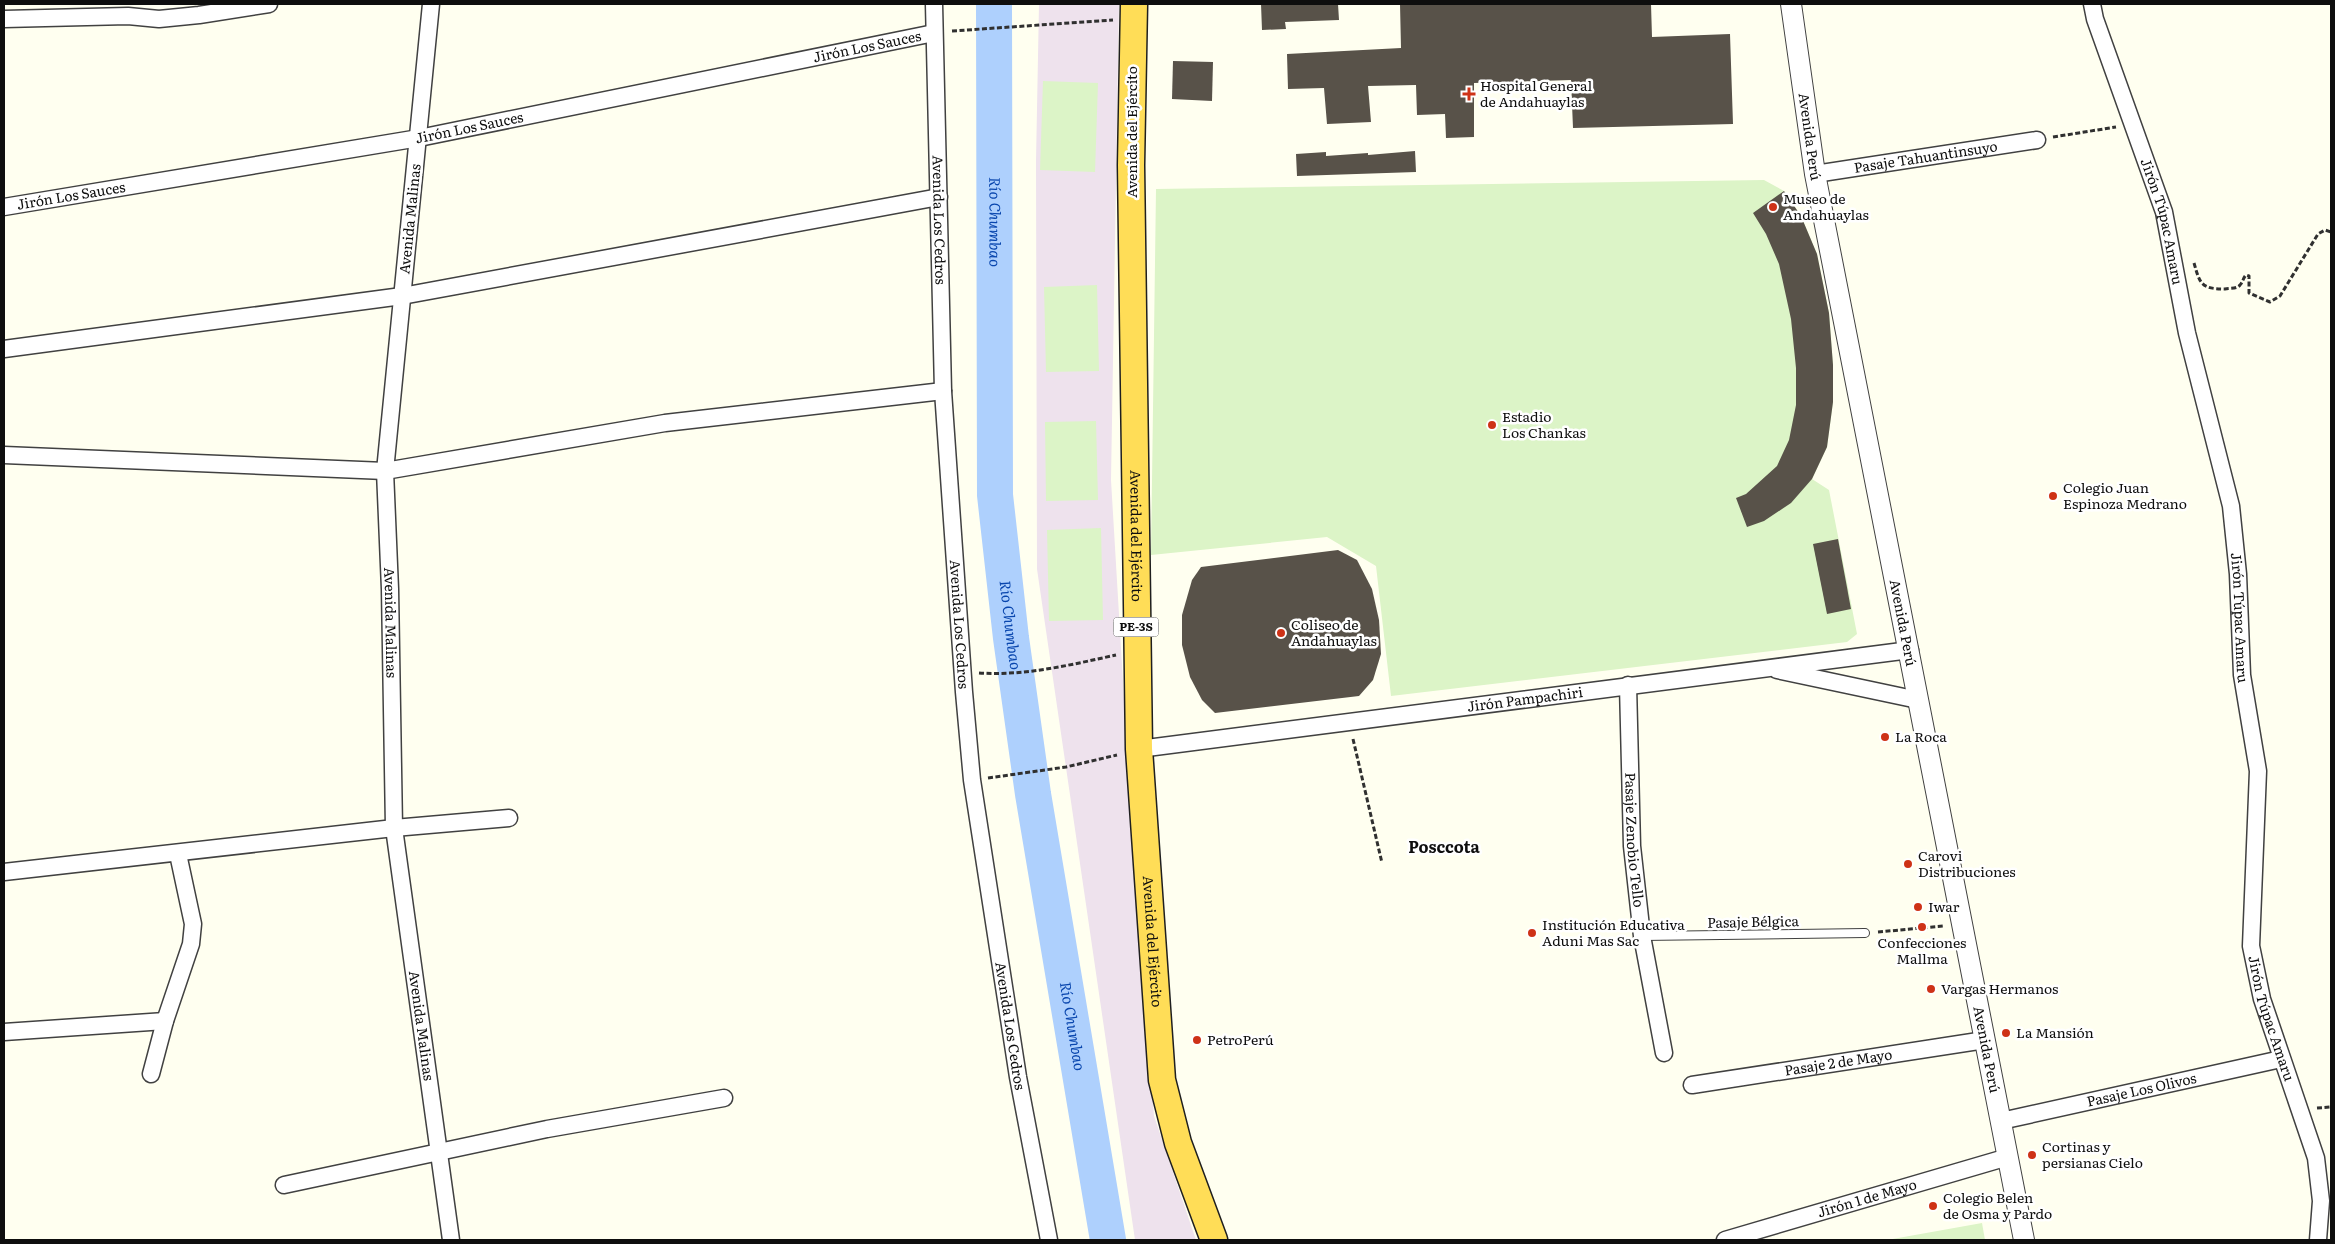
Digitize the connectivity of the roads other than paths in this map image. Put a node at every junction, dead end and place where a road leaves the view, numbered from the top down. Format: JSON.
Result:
{"nodes":[{"id":1,"x":269,"y":4,"type":"edge"},
{"id":2,"x":431,"y":4,"type":"edge"},
{"id":3,"x":934,"y":4,"type":"edge"},
{"id":4,"x":1791,"y":4,"type":"edge"},
{"id":5,"x":2105,"y":4,"type":"edge"},
{"id":6,"x":1134,"y":11,"type":"edge"},
{"id":7,"x":2093,"y":11,"type":"edge"},
{"id":8,"x":4,"y":19,"type":"edge"},
{"id":9,"x":934,"y":33,"type":"junction"},
{"id":10,"x":419,"y":138,"type":"junction"},
{"id":11,"x":2038,"y":140,"type":"road end"},
{"id":12,"x":1815,"y":174,"type":"junction"},
{"id":13,"x":938,"y":197,"type":"junction"},
{"id":14,"x":4,"y":207,"type":"edge"},
{"id":15,"x":402,"y":296,"type":"junction"},
{"id":16,"x":4,"y":349,"type":"edge"},
{"id":17,"x":943,"y":391,"type":"junction"},
{"id":18,"x":4,"y":455,"type":"edge"},
{"id":19,"x":384,"y":471,"type":"junction"},
{"id":20,"x":1910,"y":650,"type":"junction"},
{"id":21,"x":1766,"y":668,"type":"junction"},
{"id":22,"x":1628,"y":686,"type":"junction"},
{"id":23,"x":1918,"y":700,"type":"junction"},
{"id":24,"x":1139,"y":749,"type":"junction"},
{"id":25,"x":509,"y":818,"type":"dead end"},
{"id":26,"x":394,"y":828,"type":"junction"},
{"id":27,"x":178,"y":854,"type":"junction"},
{"id":28,"x":4,"y":872,"type":"edge"},
{"id":29,"x":1865,"y":933,"type":"road end"},
{"id":30,"x":1642,"y":936,"type":"junction"},
{"id":31,"x":165,"y":1021,"type":"junction"},
{"id":32,"x":4,"y":1032,"type":"edge"},
{"id":33,"x":1985,"y":1040,"type":"junction"},
{"id":34,"x":1664,"y":1053,"type":"dead end"},
{"id":35,"x":2281,"y":1059,"type":"junction"},
{"id":36,"x":150,"y":1074,"type":"dead end"},
{"id":37,"x":1692,"y":1085,"type":"dead end"},
{"id":38,"x":724,"y":1098,"type":"dead end"},
{"id":39,"x":2001,"y":1121,"type":"junction"},
{"id":40,"x":438,"y":1153,"type":"junction"},
{"id":41,"x":2008,"y":1157,"type":"junction"},
{"id":42,"x":284,"y":1185,"type":"dead end"},
{"id":43,"x":451,"y":1240,"type":"edge"},
{"id":44,"x":1048,"y":1240,"type":"edge"},
{"id":45,"x":1214,"y":1240,"type":"edge"},
{"id":46,"x":1725,"y":1240,"type":"edge"},
{"id":47,"x":2024,"y":1240,"type":"edge"},
{"id":48,"x":2318,"y":1240,"type":"edge"}],
"edges":[{"from":1,"to":8,"type":"street"},
{"from":2,"to":10,"type":"street","name":"Avenida Malinas"},
{"from":3,"to":9,"type":"street","name":"Avenida Los Cedros"},
{"from":4,"to":12,"type":"street","name":"Avenida Perú"},
{"from":5,"to":7,"type":"street"},
{"from":6,"to":24,"type":"highway","name":"Avenida del Ejército","number":"PE-3S"},
{"from":7,"to":35,"type":"street","name":"Jirón Túpac Amaru"},
{"from":9,"to":10,"type":"street","name":"Jirón Los Sauces"},
{"from":9,"to":13,"type":"street","name":"Avenida Los Cedros"},
{"from":10,"to":14,"type":"street","name":"Jirón Los Sauces"},
{"from":10,"to":15,"type":"street","name":"Avenida Malinas"},
{"from":11,"to":12,"type":"street","name":"Pasaje Tahuantinsuyo"},
{"from":12,"to":20,"type":"street","name":"Avenida Perú"},
{"from":13,"to":15,"type":"street"},
{"from":13,"to":17,"type":"street","name":"Avenida Los Cedros"},
{"from":15,"to":16,"type":"street"},
{"from":15,"to":19,"type":"street","name":"Avenida Malinas"},
{"from":17,"to":19,"type":"street"},
{"from":17,"to":44,"type":"street","name":"Avenida Los Cedros"},
{"from":18,"to":19,"type":"street"},
{"from":19,"to":26,"type":"street","name":"Avenida Malinas"},
{"from":20,"to":21,"type":"street","name":"Jirón Pampachiri"},
{"from":20,"to":23,"type":"street","name":"Avenida Perú"},
{"from":21,"to":22,"type":"street","name":"Jirón Pampachiri"},
{"from":21,"to":23,"type":"street"},
{"from":22,"to":24,"type":"street","name":"Jirón Pampachiri"},
{"from":22,"to":30,"type":"street","name":"Pasaje Zenobio Tello"},
{"from":23,"to":33,"type":"street","name":"Avenida Perú"},
{"from":24,"to":45,"type":"highway","name":"Avenida del Ejército","number":"PE-3S"},
{"from":25,"to":26,"type":"street"},
{"from":26,"to":27,"type":"street"},
{"from":26,"to":40,"type":"street","name":"Avenida Malinas"},
{"from":27,"to":28,"type":"street"},
{"from":27,"to":31,"type":"street"},
{"from":29,"to":30,"type":"lane","name":"Pasaje Bélgica"},
{"from":30,"to":34,"type":"street","name":"Pasaje Zenobio Tello"},
{"from":31,"to":32,"type":"street"},
{"from":31,"to":36,"type":"street"},
{"from":33,"to":37,"type":"street","name":"Pasaje 2 de Mayo"},
{"from":33,"to":39,"type":"street","name":"Avenida Perú"},
{"from":35,"to":39,"type":"street","name":"Pasaje Los Olivos"},
{"from":35,"to":48,"type":"street","name":"Jirón Túpac Amaru"},
{"from":38,"to":40,"type":"street"},
{"from":39,"to":41,"type":"street","name":"Avenida Perú"},
{"from":40,"to":42,"type":"street"},
{"from":40,"to":43,"type":"street","name":"Avenida Malinas"},
{"from":41,"to":46,"type":"street","name":"Jirón 1 de Mayo"},
{"from":41,"to":47,"type":"street","name":"Avenida Perú"}]}
